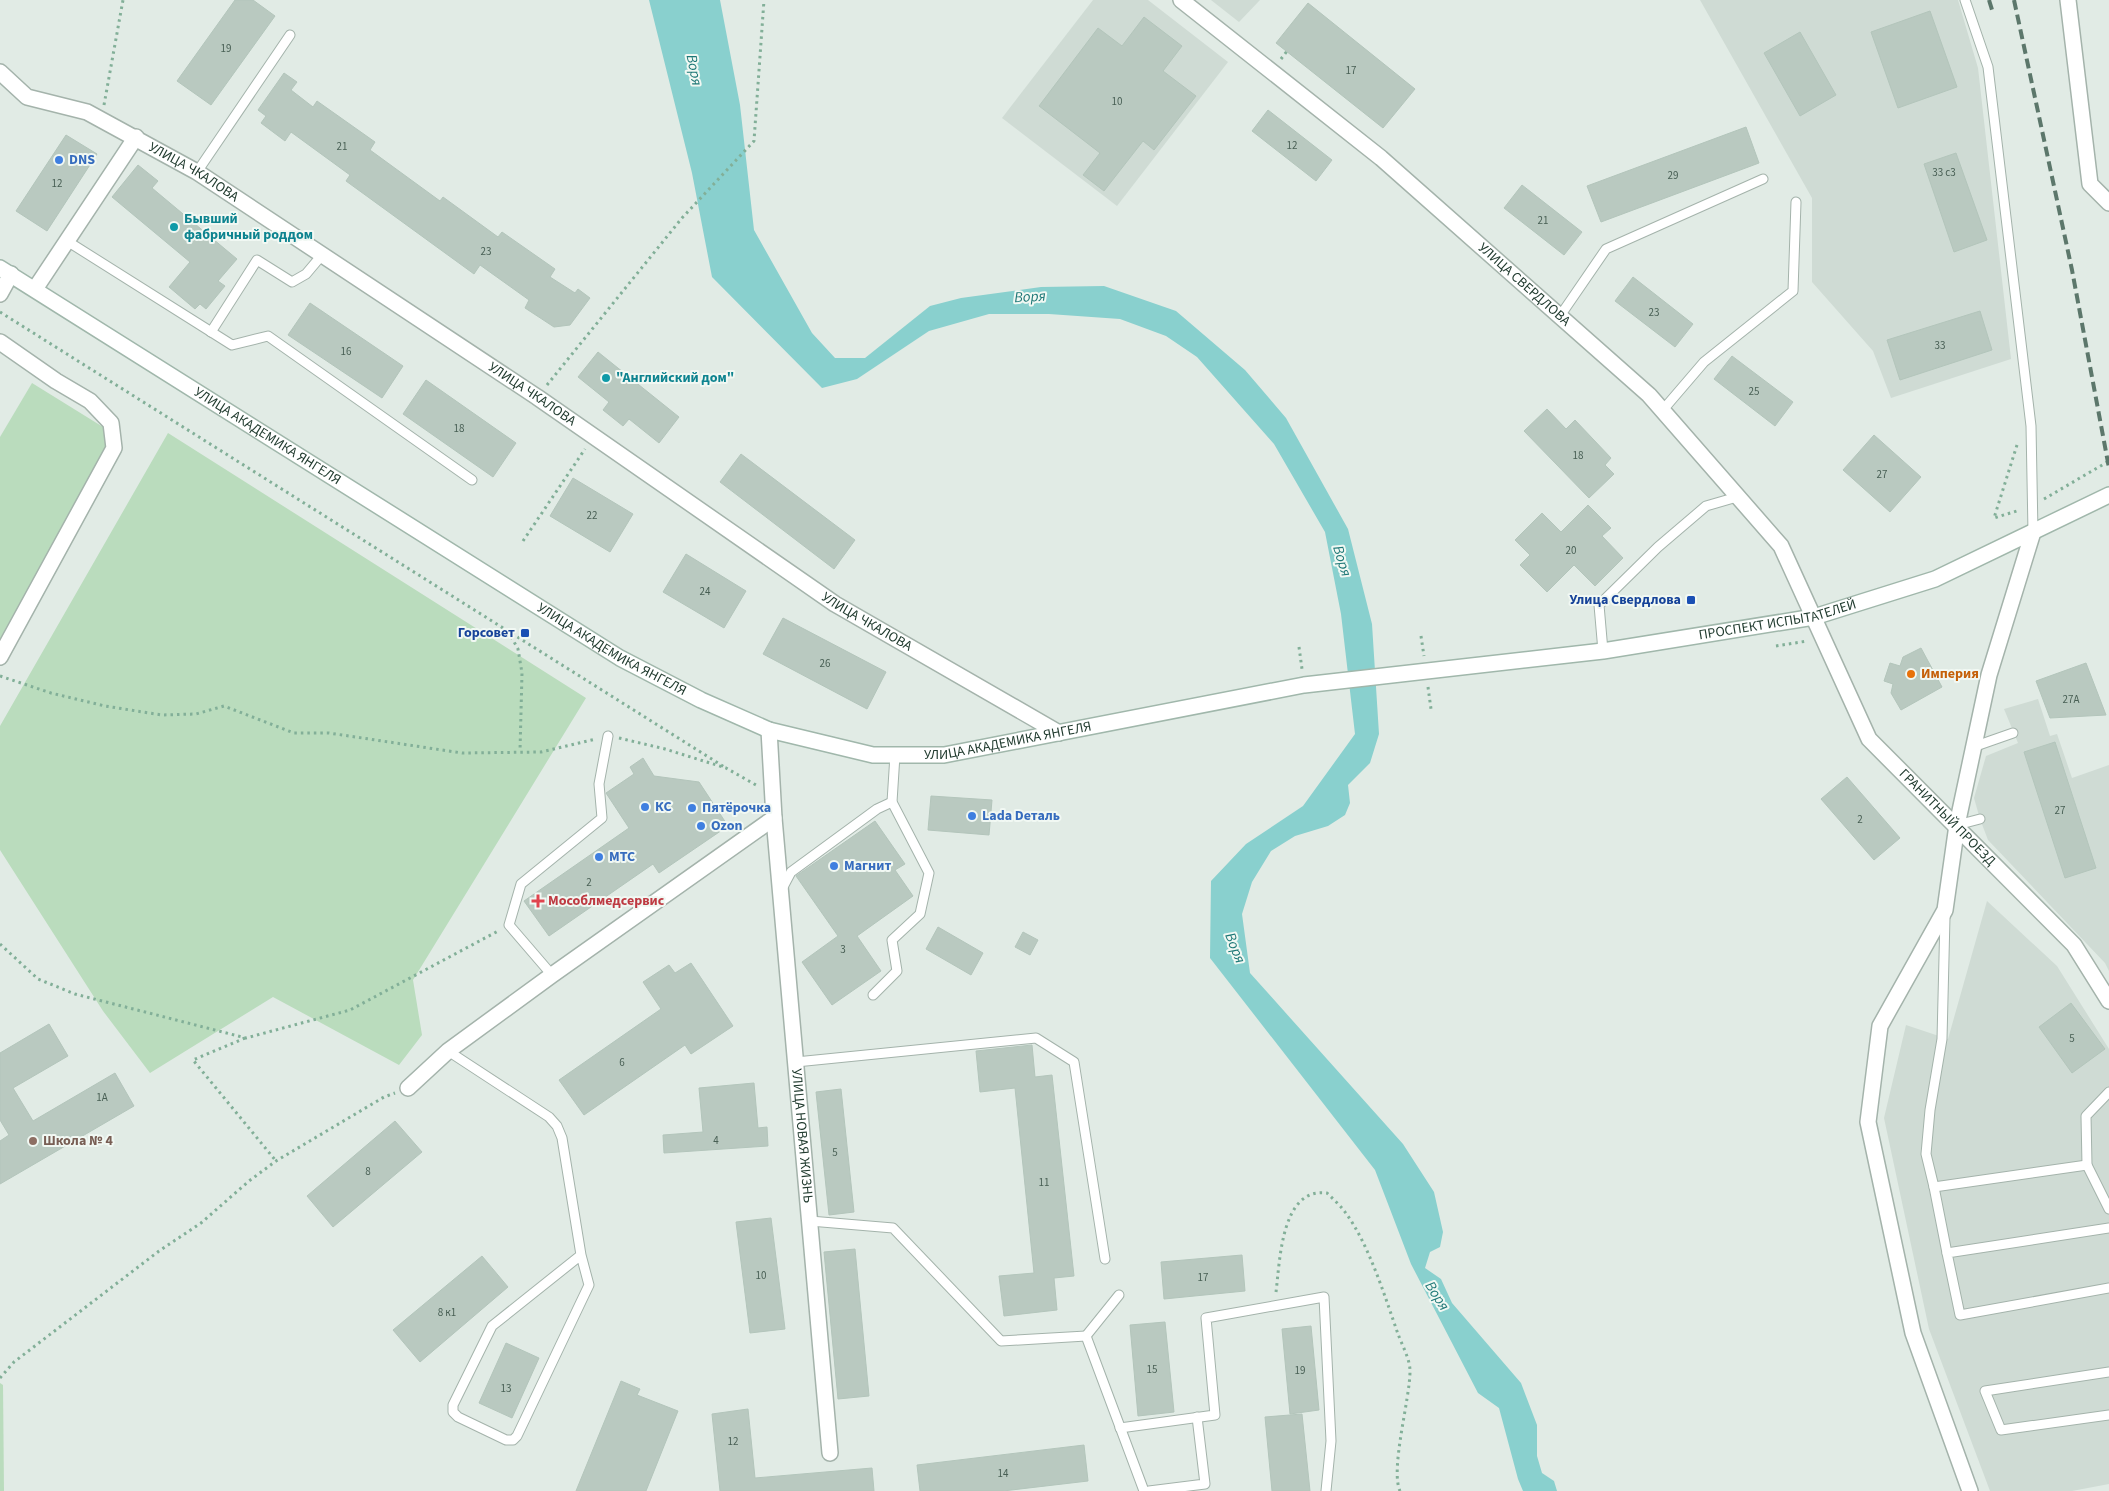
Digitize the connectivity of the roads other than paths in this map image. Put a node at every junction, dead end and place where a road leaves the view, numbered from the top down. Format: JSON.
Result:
{"nodes":[{"id":1,"x":1181,"y":0,"type":"edge"},
{"id":2,"x":1965,"y":0,"type":"edge"},
{"id":3,"x":2068,"y":0,"type":"edge"},
{"id":4,"x":290,"y":35,"type":"dead end"},
{"id":5,"x":0,"y":72,"type":"edge"},
{"id":6,"x":136,"y":137,"type":"junction"},
{"id":7,"x":197,"y":172,"type":"junction"},
{"id":8,"x":1763,"y":179,"type":"dead end"},
{"id":9,"x":1796,"y":202,"type":"dead end"},
{"id":10,"x":2109,"y":203,"type":"edge"},
{"id":11,"x":67,"y":241,"type":"junction"},
{"id":12,"x":322,"y":255,"type":"junction"},
{"id":13,"x":5,"y":271,"type":"edge"},
{"id":14,"x":35,"y":290,"type":"junction"},
{"id":15,"x":0,"y":294,"type":"edge"},
{"id":16,"x":1560,"y":316,"type":"junction"},
{"id":17,"x":211,"y":332,"type":"junction"},
{"id":18,"x":0,"y":342,"type":"edge"},
{"id":19,"x":1662,"y":411,"type":"junction"},
{"id":20,"x":472,"y":480,"type":"dead end"},
{"id":21,"x":2109,"y":496,"type":"edge"},
{"id":22,"x":1737,"y":497,"type":"junction"},
{"id":23,"x":2033,"y":532,"type":"junction"},
{"id":24,"x":1814,"y":617,"type":"junction"},
{"id":25,"x":1603,"y":651,"type":"junction"},
{"id":26,"x":0,"y":657,"type":"edge"},
{"id":27,"x":1427,"y":671,"type":"joint"},
{"id":28,"x":769,"y":730,"type":"junction"},
{"id":29,"x":1059,"y":732,"type":"junction"},
{"id":30,"x":2013,"y":733,"type":"dead end"},
{"id":31,"x":608,"y":736,"type":"road end"},
{"id":32,"x":1973,"y":747,"type":"junction"},
{"id":33,"x":895,"y":755,"type":"junction"},
{"id":34,"x":892,"y":802,"type":"junction"},
{"id":35,"x":774,"y":818,"type":"junction"},
{"id":36,"x":1980,"y":819,"type":"dead end"},
{"id":37,"x":1956,"y":825,"type":"junction"},
{"id":38,"x":780,"y":892,"type":"junction"},
{"id":39,"x":1945,"y":910,"type":"junction"},
{"id":40,"x":552,"y":975,"type":"junction"},
{"id":41,"x":873,"y":995,"type":"dead end"},
{"id":42,"x":2109,"y":1000,"type":"edge"},
{"id":43,"x":448,"y":1051,"type":"junction"},
{"id":44,"x":796,"y":1062,"type":"junction"},
{"id":45,"x":408,"y":1088,"type":"road end"},
{"id":46,"x":2109,"y":1092,"type":"edge"},
{"id":47,"x":2087,"y":1165,"type":"junction"},
{"id":48,"x":1934,"y":1187,"type":"junction"},
{"id":49,"x":2109,"y":1210,"type":"edge"},
{"id":50,"x":810,"y":1221,"type":"junction"},
{"id":51,"x":2109,"y":1228,"type":"edge"},
{"id":52,"x":1947,"y":1253,"type":"junction"},
{"id":53,"x":581,"y":1255,"type":"junction"},
{"id":54,"x":1105,"y":1259,"type":"dead end"},
{"id":55,"x":2109,"y":1288,"type":"edge"},
{"id":56,"x":1119,"y":1295,"type":"dead end"},
{"id":57,"x":1086,"y":1336,"type":"junction"},
{"id":58,"x":2109,"y":1372,"type":"edge"},
{"id":59,"x":2109,"y":1415,"type":"edge"},
{"id":60,"x":1197,"y":1417,"type":"junction"},
{"id":61,"x":1120,"y":1428,"type":"junction"},
{"id":62,"x":830,"y":1453,"type":"dead end"},
{"id":63,"x":1144,"y":1491,"type":"edge"},
{"id":64,"x":1149,"y":1491,"type":"edge"},
{"id":65,"x":1326,"y":1491,"type":"edge"},
{"id":66,"x":1970,"y":1491,"type":"edge"}],
"edges":[{"from":1,"to":16,"type":"street","name":"УЛИЦА СВЕРДЛОВА"},
{"from":2,"to":23,"type":"lane"},
{"from":3,"to":10,"type":"street"},
{"from":4,"to":7,"type":"lane"},
{"from":5,"to":6,"type":"street","name":"УЛИЦА ЧКАЛОВА"},
{"from":6,"to":7,"type":"street","name":"УЛИЦА ЧКАЛОВА"},
{"from":6,"to":11,"type":"street"},
{"from":7,"to":12,"type":"street","name":"УЛИЦА ЧКАЛОВА"},
{"from":8,"to":16,"type":"lane"},
{"from":9,"to":19,"type":"lane"},
{"from":11,"to":14,"type":"street"},
{"from":11,"to":17,"type":"lane"},
{"from":12,"to":17,"type":"lane"},
{"from":12,"to":29,"type":"street","name":"УЛИЦА ЧКАЛОВА"},
{"from":13,"to":14,"type":"street","name":"УЛИЦА АКАДЕМИКА ЯНГЕЛЯ"},
{"from":13,"to":15,"type":"street"},
{"from":14,"to":28,"type":"street","name":"УЛИЦА АКАДЕМИКА ЯНГЕЛЯ"},
{"from":16,"to":19,"type":"street","name":"УЛИЦА СВЕРДЛОВА"},
{"from":17,"to":20,"type":"lane"},
{"from":18,"to":26,"type":"street"},
{"from":19,"to":22,"type":"street","name":"УЛИЦА СВЕРДЛОВА"},
{"from":21,"to":23,"type":"street","name":"ПРОСПЕКТ ИСПЫТАТЕЛЕЙ"},
{"from":22,"to":24,"type":"street","name":"УЛИЦА СВЕРДЛОВА"},
{"from":22,"to":25,"type":"lane"},
{"from":23,"to":24,"type":"street","name":"ПРОСПЕКТ ИСПЫТАТЕЛЕЙ"},
{"from":23,"to":32,"type":"street"},
{"from":24,"to":25,"type":"street","name":"ПРОСПЕКТ ИСПЫТАТЕЛЕЙ"},
{"from":24,"to":37,"type":"street","name":"ГРАНИТНЫЙ ПРОЕЗД"},
{"from":25,"to":27,"type":"street","name":"ПРОСПЕКТ ИСПЫТАТЕЛЕЙ"},
{"from":27,"to":29,"type":"street","name":"УЛИЦА АКАДЕМИКА ЯНГЕЛЯ"},
{"from":28,"to":33,"type":"street","name":"УЛИЦА АКАДЕМИКА ЯНГЕЛЯ"},
{"from":28,"to":35,"type":"street","name":"УЛИЦА НОВАЯ ЖИЗНЬ"},
{"from":29,"to":33,"type":"street","name":"УЛИЦА АКАДЕМИКА ЯНГЕЛЯ"},
{"from":30,"to":32,"type":"lane"},
{"from":31,"to":40,"type":"lane"},
{"from":32,"to":37,"type":"street"},
{"from":33,"to":34,"type":"lane"},
{"from":34,"to":38,"type":"lane"},
{"from":34,"to":41,"type":"lane"},
{"from":35,"to":38,"type":"street","name":"УЛИЦА НОВАЯ ЖИЗНЬ"},
{"from":35,"to":40,"type":"street"},
{"from":36,"to":37,"type":"lane"},
{"from":37,"to":39,"type":"street"},
{"from":37,"to":42,"type":"street","name":"ГРАНИТНЫЙ ПРОЕЗД"},
{"from":38,"to":44,"type":"street","name":"УЛИЦА НОВАЯ ЖИЗНЬ"},
{"from":39,"to":48,"type":"lane"},
{"from":39,"to":66,"type":"street"},
{"from":40,"to":43,"type":"street"},
{"from":43,"to":45,"type":"street"},
{"from":43,"to":53,"type":"lane"},
{"from":44,"to":50,"type":"street","name":"УЛИЦА НОВАЯ ЖИЗНЬ"},
{"from":44,"to":54,"type":"lane"},
{"from":46,"to":47,"type":"lane"},
{"from":47,"to":48,"type":"lane"},
{"from":47,"to":49,"type":"lane"},
{"from":48,"to":52,"type":"lane"},
{"from":50,"to":57,"type":"lane"},
{"from":50,"to":62,"type":"street","name":"УЛИЦА НОВАЯ ЖИЗНЬ"},
{"from":51,"to":52,"type":"lane"},
{"from":52,"to":55,"type":"lane"},
{"from":53,"to":53,"type":"lane"},
{"from":56,"to":57,"type":"lane"},
{"from":57,"to":61,"type":"lane"},
{"from":58,"to":59,"type":"lane"},
{"from":60,"to":61,"type":"lane"},
{"from":60,"to":64,"type":"lane"},
{"from":60,"to":65,"type":"lane"},
{"from":61,"to":63,"type":"lane"}]}
